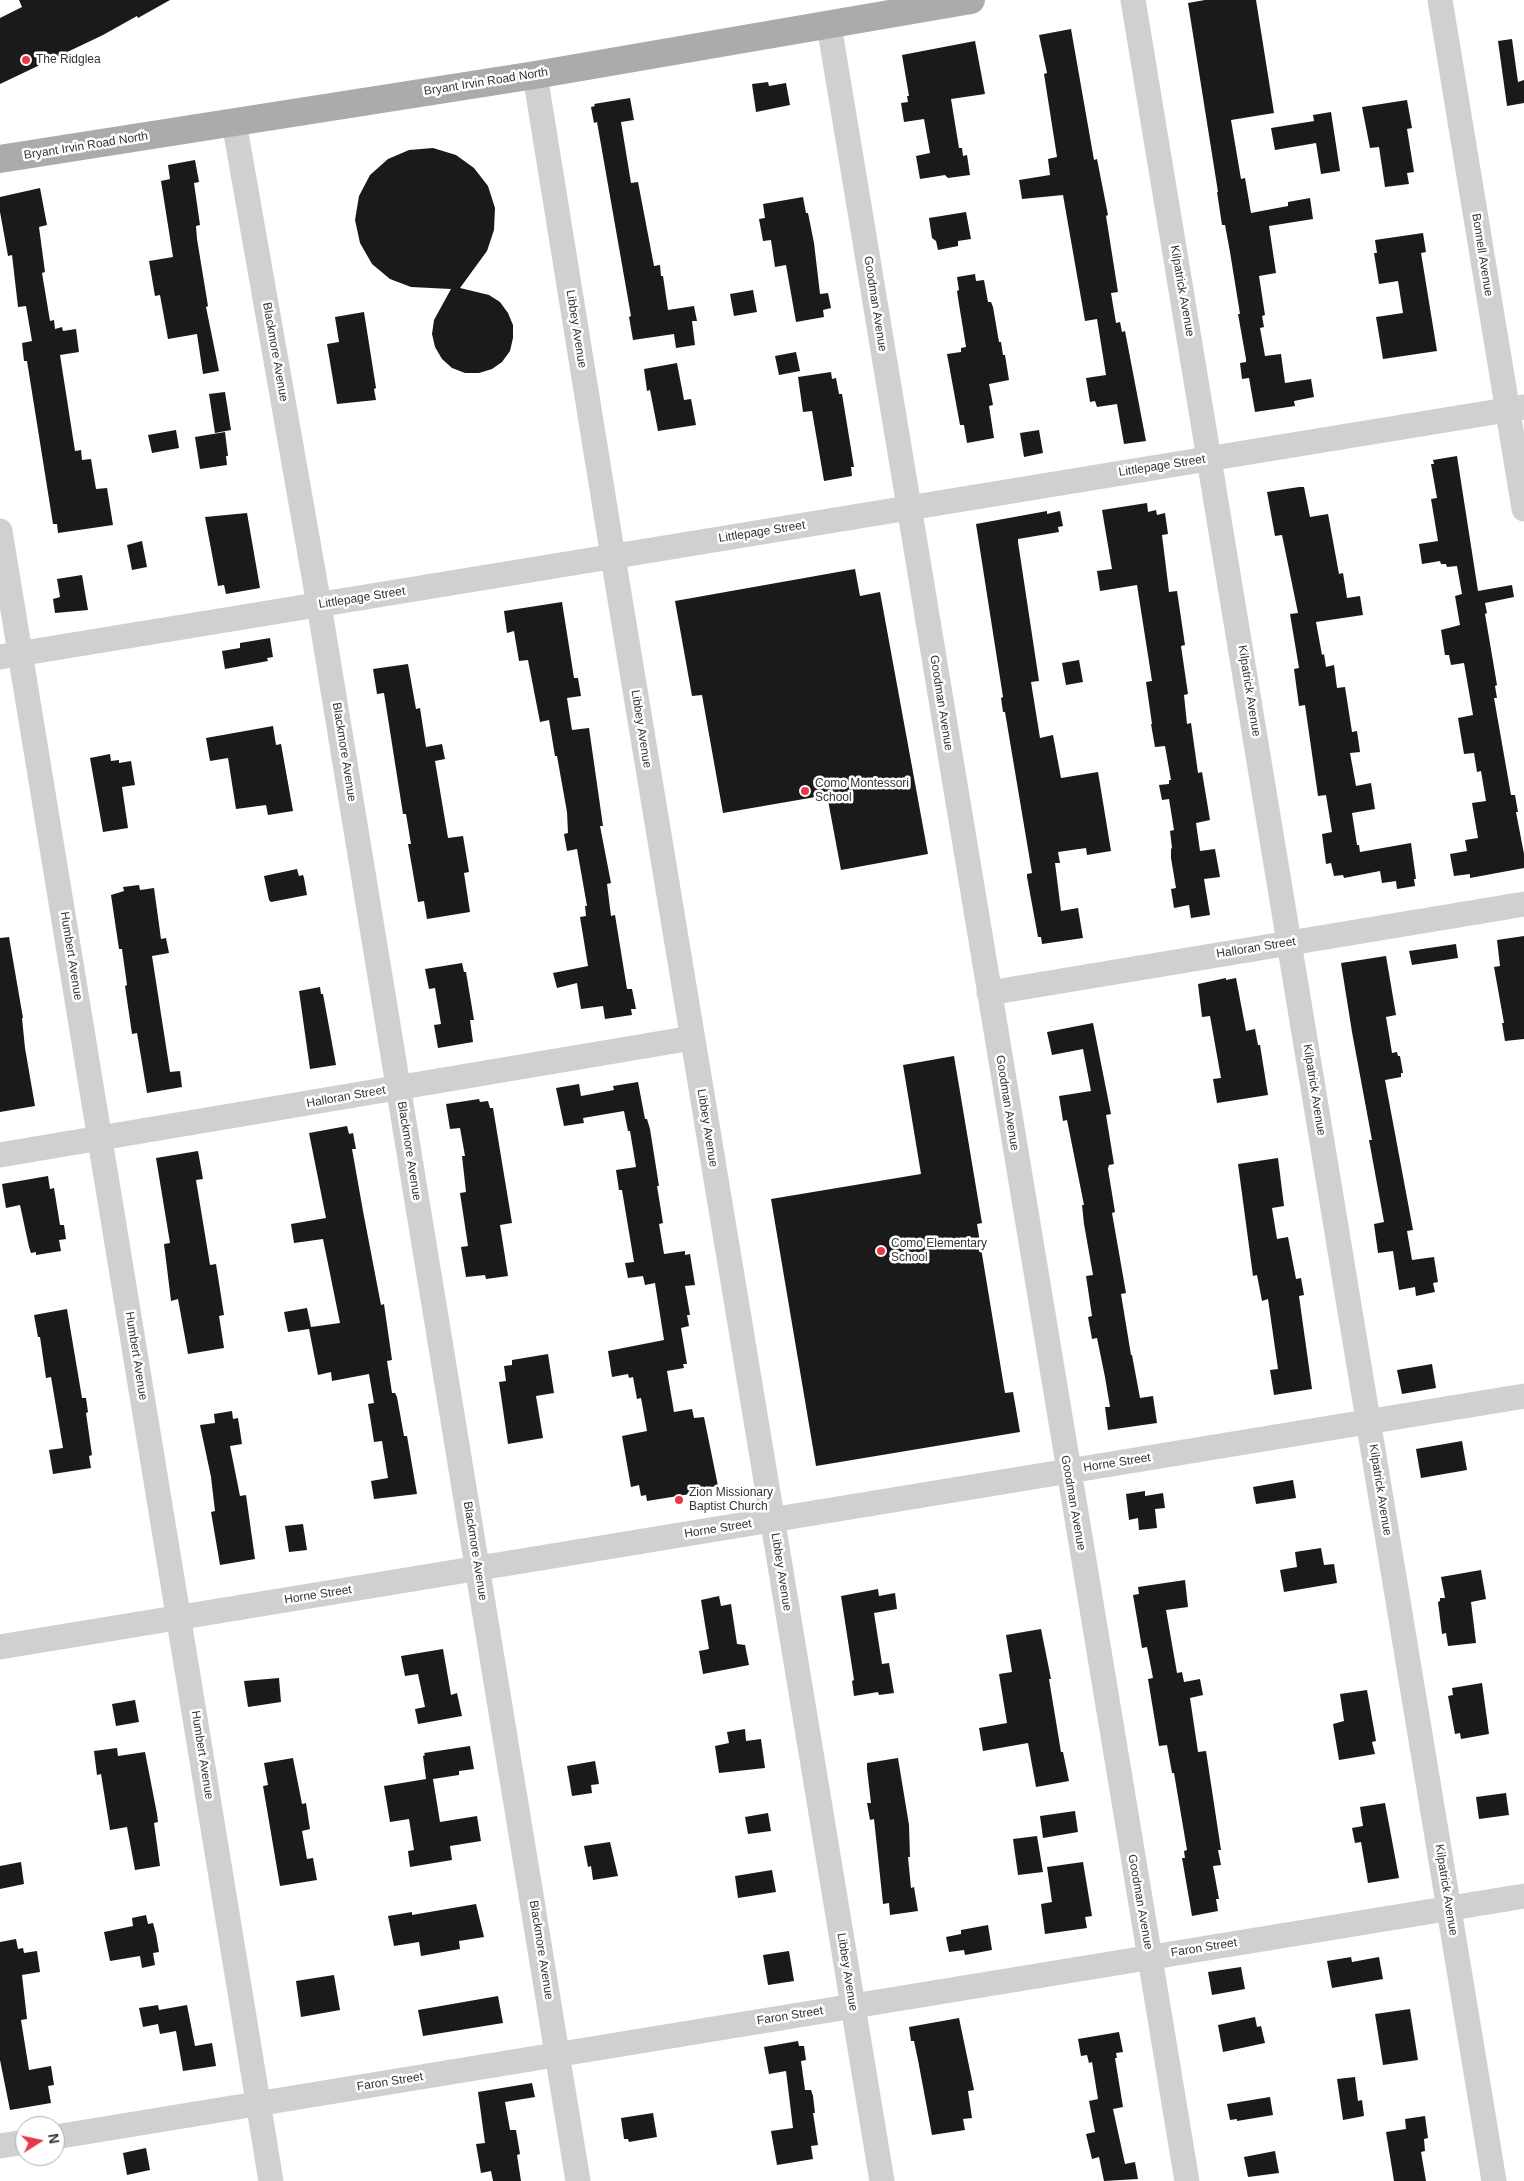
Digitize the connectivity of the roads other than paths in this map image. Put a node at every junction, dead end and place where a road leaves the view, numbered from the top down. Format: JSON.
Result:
{"nodes":[{"id":1,"x":971,"y":0,"type":"edge"},
{"id":2,"x":1133,"y":0,"type":"edge"},
{"id":3,"x":1440,"y":0,"type":"edge"},
{"id":4,"x":829,"y":25,"type":"junction"},
{"id":5,"x":535,"y":75,"type":"junction"},
{"id":6,"x":234,"y":122,"type":"junction"},
{"id":7,"x":0,"y":159,"type":"edge"},
{"id":8,"x":1516,"y":408,"type":"edge"},
{"id":9,"x":1210,"y":458,"type":"junction"},
{"id":10,"x":909,"y":508,"type":"junction"},
{"id":11,"x":1524,"y":509,"type":"edge"},
{"id":12,"x":0,"y":530,"type":"edge"},
{"id":13,"x":612,"y":557,"type":"junction"},
{"id":14,"x":319,"y":605,"type":"junction"},
{"id":15,"x":11,"y":655,"type":"edge"},
{"id":16,"x":1524,"y":904,"type":"edge"},
{"id":17,"x":1290,"y":943,"type":"junction"},
{"id":18,"x":989,"y":993,"type":"junction"},
{"id":19,"x":692,"y":1038,"type":"junction"},
{"id":20,"x":399,"y":1088,"type":"junction"},
{"id":21,"x":101,"y":1138,"type":"junction"},
{"id":22,"x":0,"y":1156,"type":"edge"},
{"id":23,"x":1524,"y":1396,"type":"edge"},
{"id":24,"x":1369,"y":1422,"type":"junction"},
{"id":25,"x":1068,"y":1472,"type":"junction"},
{"id":26,"x":772,"y":1520,"type":"junction"},
{"id":27,"x":478,"y":1568,"type":"junction"},
{"id":28,"x":179,"y":1618,"type":"junction"},
{"id":29,"x":0,"y":1647,"type":"edge"},
{"id":30,"x":1524,"y":1896,"type":"edge"},
{"id":31,"x":1449,"y":1908,"type":"junction"},
{"id":32,"x":1150,"y":1957,"type":"junction"},
{"id":33,"x":853,"y":2006,"type":"junction"},
{"id":34,"x":558,"y":2055,"type":"junction"},
{"id":35,"x":259,"y":2104,"type":"junction"},
{"id":36,"x":65,"y":2135,"type":"edge"},
{"id":37,"x":15,"y":2144,"type":"edge"},
{"id":38,"x":0,"y":2146,"type":"edge"},
{"id":39,"x":271,"y":2181,"type":"edge"},
{"id":40,"x":578,"y":2181,"type":"edge"},
{"id":41,"x":882,"y":2181,"type":"edge"},
{"id":42,"x":1187,"y":2181,"type":"edge"},
{"id":43,"x":1494,"y":2181,"type":"edge"}],
"edges":[{"from":1,"to":4,"type":"main road","name":"Bryant Irvin Road North"},
{"from":2,"to":9,"type":"street","name":"Kilpatrick Avenue"},
{"from":3,"to":8,"type":"street","name":"Bonnell Avenue"},
{"from":4,"to":5,"type":"main road","name":"Bryant Irvin Road North"},
{"from":4,"to":10,"type":"street","name":"Goodman Avenue"},
{"from":5,"to":6,"type":"main road","name":"Bryant Irvin Road North"},
{"from":5,"to":13,"type":"street","name":"Libbey Avenue"},
{"from":6,"to":7,"type":"main road","name":"Bryant Irvin Road North"},
{"from":6,"to":14,"type":"street","name":"Blackmore Avenue"},
{"from":8,"to":9,"type":"street","name":"Littlepage Street"},
{"from":8,"to":11,"type":"street","name":"Bonnell Avenue"},
{"from":9,"to":10,"type":"street","name":"Littlepage Street"},
{"from":9,"to":17,"type":"street","name":"Kilpatrick Avenue"},
{"from":10,"to":13,"type":"street","name":"Littlepage Street"},
{"from":10,"to":18,"type":"street","name":"Goodman Avenue"},
{"from":12,"to":15,"type":"street","name":"Humbert Avenue"},
{"from":13,"to":14,"type":"street","name":"Littlepage Street"},
{"from":13,"to":19,"type":"street","name":"Libbey Avenue"},
{"from":14,"to":15,"type":"street","name":"Littlepage Street"},
{"from":14,"to":20,"type":"street","name":"Blackmore Avenue"},
{"from":15,"to":21,"type":"street","name":"Humbert Avenue"},
{"from":16,"to":17,"type":"street","name":"Halloran Street"},
{"from":17,"to":18,"type":"street","name":"Halloran Street"},
{"from":17,"to":24,"type":"street","name":"Kilpatrick Avenue"},
{"from":18,"to":25,"type":"street","name":"Goodman Avenue"},
{"from":19,"to":20,"type":"street","name":"Halloran Street"},
{"from":19,"to":26,"type":"street","name":"Libbey Avenue"},
{"from":20,"to":21,"type":"street","name":"Halloran Street"},
{"from":20,"to":27,"type":"street","name":"Blackmore Avenue"},
{"from":21,"to":22,"type":"street","name":"Halloran Street"},
{"from":21,"to":28,"type":"street","name":"Humbert Avenue"},
{"from":23,"to":24,"type":"street","name":"Horne Street"},
{"from":24,"to":25,"type":"street","name":"Horne Street"},
{"from":24,"to":31,"type":"street","name":"Kilpatrick Avenue"},
{"from":25,"to":26,"type":"street","name":"Horne Street"},
{"from":25,"to":32,"type":"street","name":"Goodman Avenue"},
{"from":26,"to":27,"type":"street","name":"Horne Street"},
{"from":26,"to":33,"type":"street","name":"Libbey Avenue"},
{"from":27,"to":28,"type":"street","name":"Horne Street"},
{"from":27,"to":34,"type":"street","name":"Blackmore Avenue"},
{"from":28,"to":29,"type":"street","name":"Horne Street"},
{"from":28,"to":35,"type":"street","name":"Humbert Avenue"},
{"from":30,"to":31,"type":"street","name":"Faron Street"},
{"from":31,"to":32,"type":"street","name":"Faron Street"},
{"from":31,"to":43,"type":"street","name":"Kilpatrick Avenue"},
{"from":32,"to":33,"type":"street","name":"Faron Street"},
{"from":32,"to":42,"type":"street","name":"Goodman Avenue"},
{"from":33,"to":34,"type":"street","name":"Faron Street"},
{"from":33,"to":41,"type":"street","name":"Libbey Avenue"},
{"from":34,"to":35,"type":"street","name":"Faron Street"},
{"from":34,"to":40,"type":"street","name":"Blackmore Avenue"},
{"from":35,"to":36,"type":"street","name":"Faron Street"},
{"from":35,"to":39,"type":"street","name":"Humbert Avenue"},
{"from":37,"to":38,"type":"street"}]}
